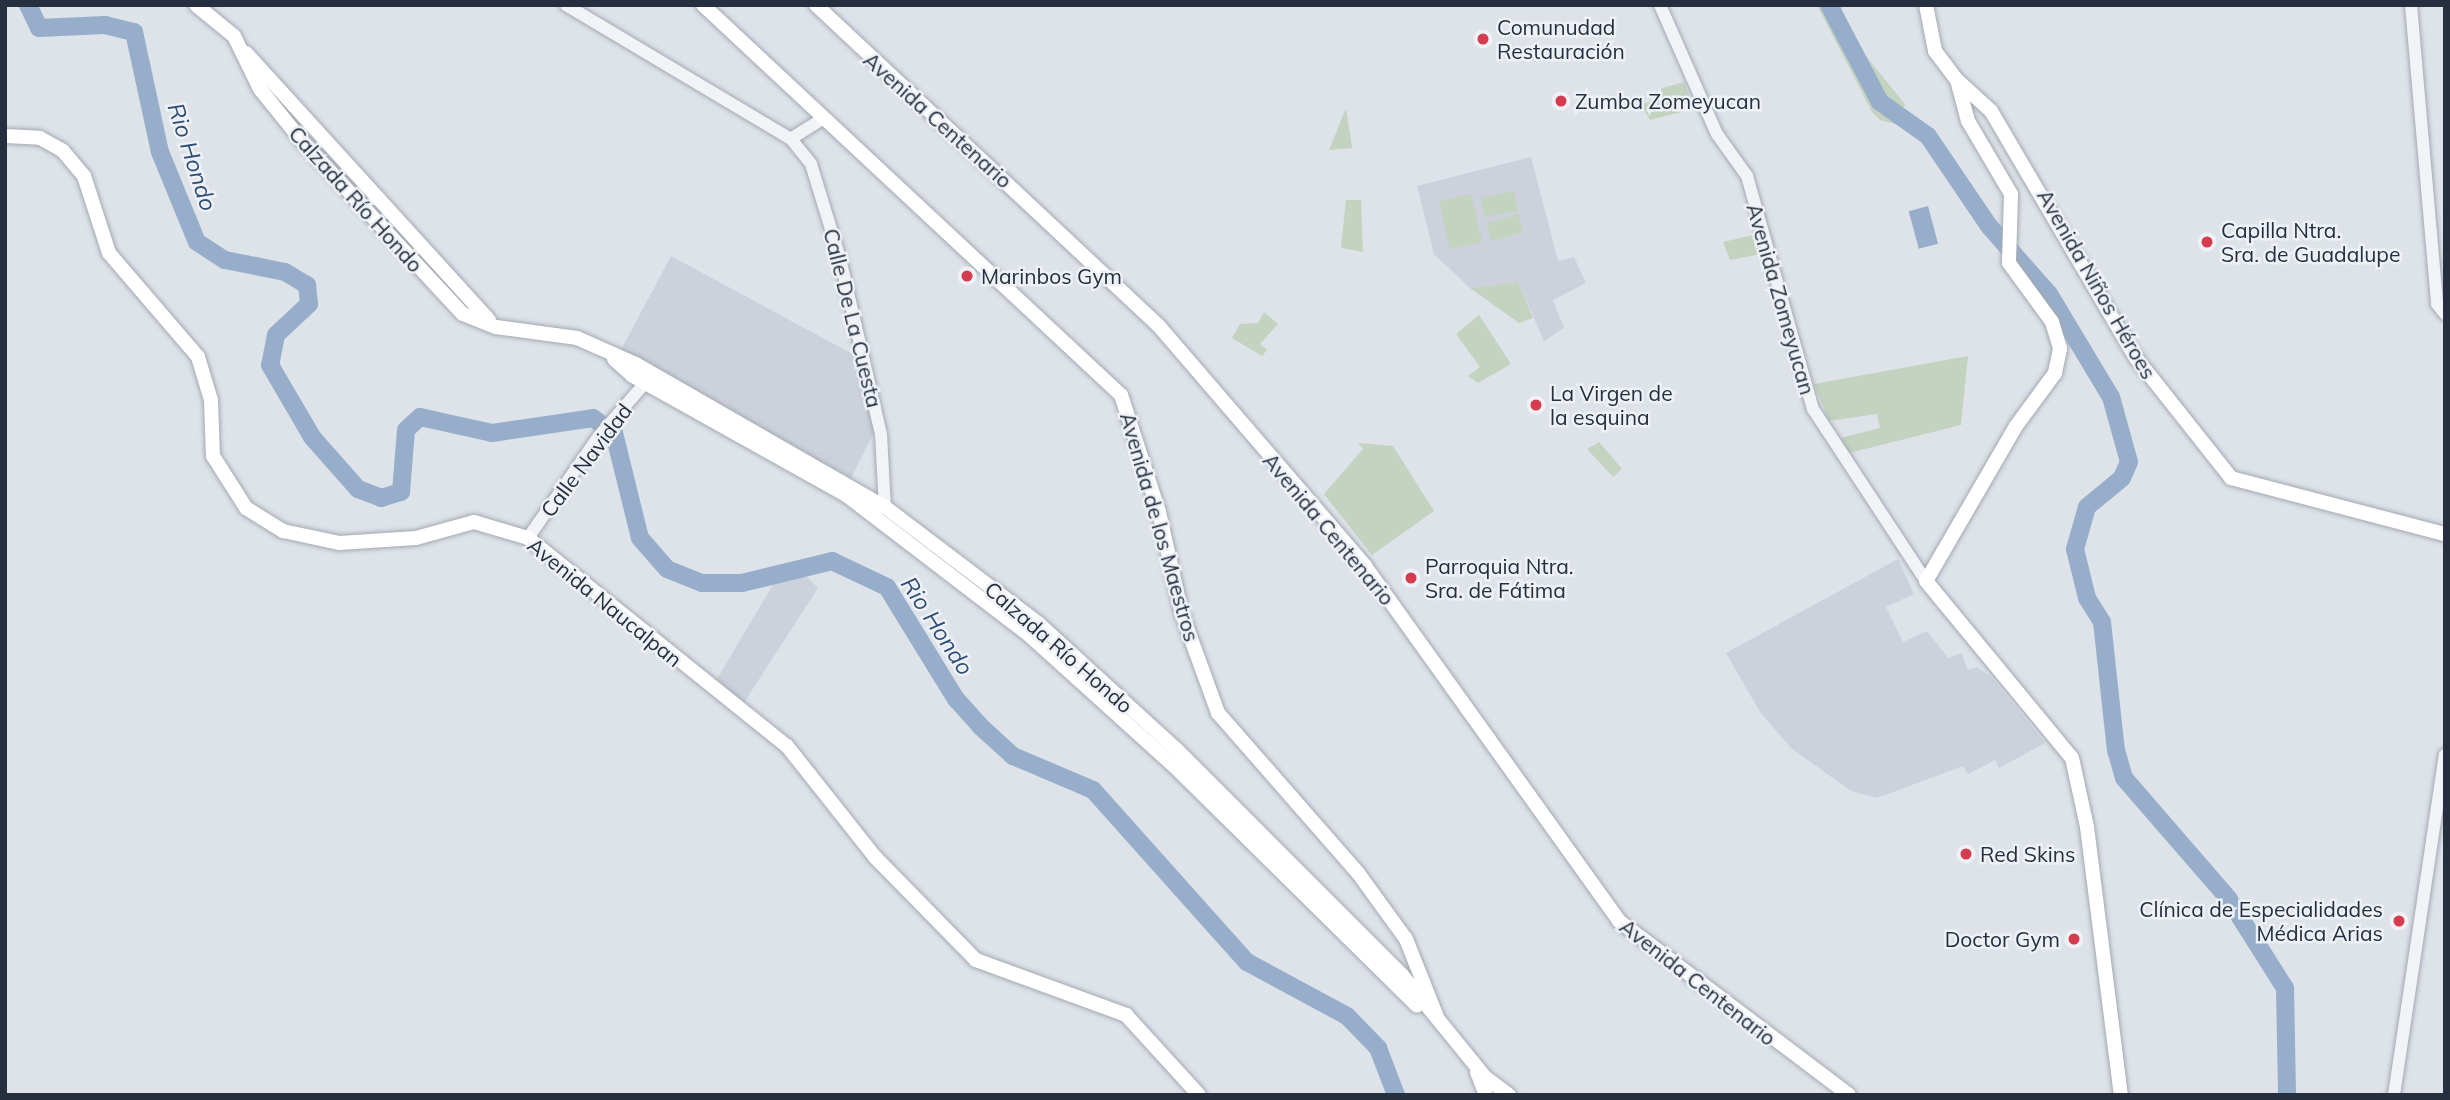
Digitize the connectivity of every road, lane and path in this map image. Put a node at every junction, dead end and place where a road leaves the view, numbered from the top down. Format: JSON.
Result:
{"nodes":[{"id":1,"x":196,"y":5,"type":"edge"},
{"id":2,"x":566,"y":5,"type":"edge"},
{"id":3,"x":703,"y":5,"type":"edge"},
{"id":4,"x":816,"y":5,"type":"edge"},
{"id":5,"x":1660,"y":5,"type":"edge"},
{"id":6,"x":1926,"y":5,"type":"edge"},
{"id":7,"x":2411,"y":5,"type":"edge"},
{"id":8,"x":1957,"y":80,"type":"junction"},
{"id":9,"x":824,"y":118,"type":"junction"},
{"id":10,"x":5,"y":136,"type":"edge"},
{"id":11,"x":791,"y":139,"type":"junction"},
{"id":12,"x":2441,"y":313,"type":"edge"},
{"id":13,"x":610,"y":356,"type":"junction"},
{"id":14,"x":645,"y":383,"type":"junction"},
{"id":15,"x":885,"y":507,"type":"junction"},
{"id":16,"x":2445,"y":535,"type":"edge"},
{"id":17,"x":528,"y":538,"type":"junction"},
{"id":18,"x":1926,"y":581,"type":"junction"},
{"id":19,"x":2445,"y":755,"type":"edge"},
{"id":20,"x":1439,"y":1025,"type":"junction"},
{"id":21,"x":1473,"y":1061,"type":"junction"},
{"id":22,"x":1485,"y":1077,"type":"junction"},
{"id":23,"x":1199,"y":1095,"type":"edge"},
{"id":24,"x":1486,"y":1095,"type":"edge"},
{"id":25,"x":1497,"y":1095,"type":"edge"},
{"id":26,"x":1509,"y":1095,"type":"edge"},
{"id":27,"x":1849,"y":1095,"type":"edge"},
{"id":28,"x":2122,"y":1095,"type":"edge"},
{"id":29,"x":2394,"y":1095,"type":"edge"}],
"edges":[{"from":1,"to":13,"type":"main road","name":"Calzada Río Hondo"},
{"from":2,"to":11,"type":"street","name":"Calle De La Cuesta"},
{"from":3,"to":9,"type":"main road","name":"Avenida de los Maestros"},
{"from":4,"to":27,"type":"main road","name":"Avenida Centenario"},
{"from":5,"to":18,"type":"street","name":"Avenida Zomeyucan"},
{"from":6,"to":8,"type":"main road"},
{"from":7,"to":12,"type":"street"},
{"from":8,"to":16,"type":"main road","name":"Avenida Niños Héroes"},
{"from":8,"to":18,"type":"main road"},
{"from":9,"to":11,"type":"street"},
{"from":9,"to":20,"type":"main road","name":"Avenida de los Maestros"},
{"from":10,"to":17,"type":"main road","name":"Avenida Naucalpan"},
{"from":11,"to":15,"type":"street","name":"Calle De La Cuesta"},
{"from":13,"to":14,"type":"main road","name":"Calzada Río Hondo"},
{"from":13,"to":15,"type":"main road","name":"Calzada Río Hondo"},
{"from":14,"to":17,"type":"street","name":"Calle Navidad"},
{"from":14,"to":20,"type":"main road","name":"Calzada Río Hondo"},
{"from":15,"to":20,"type":"main road","name":"Calzada Río Hondo"},
{"from":17,"to":23,"type":"main road","name":"Avenida Naucalpan"},
{"from":18,"to":28,"type":"main road"},
{"from":19,"to":29,"type":"street"},
{"from":20,"to":21,"type":"main road","name":"Calzada Río Hondo"},
{"from":21,"to":22,"type":"main road","name":"Calzada Río Hondo"},
{"from":21,"to":24,"type":"main road"},
{"from":22,"to":25,"type":"main road"},
{"from":22,"to":26,"type":"main road","name":"Calzada Río Hondo"}]}
